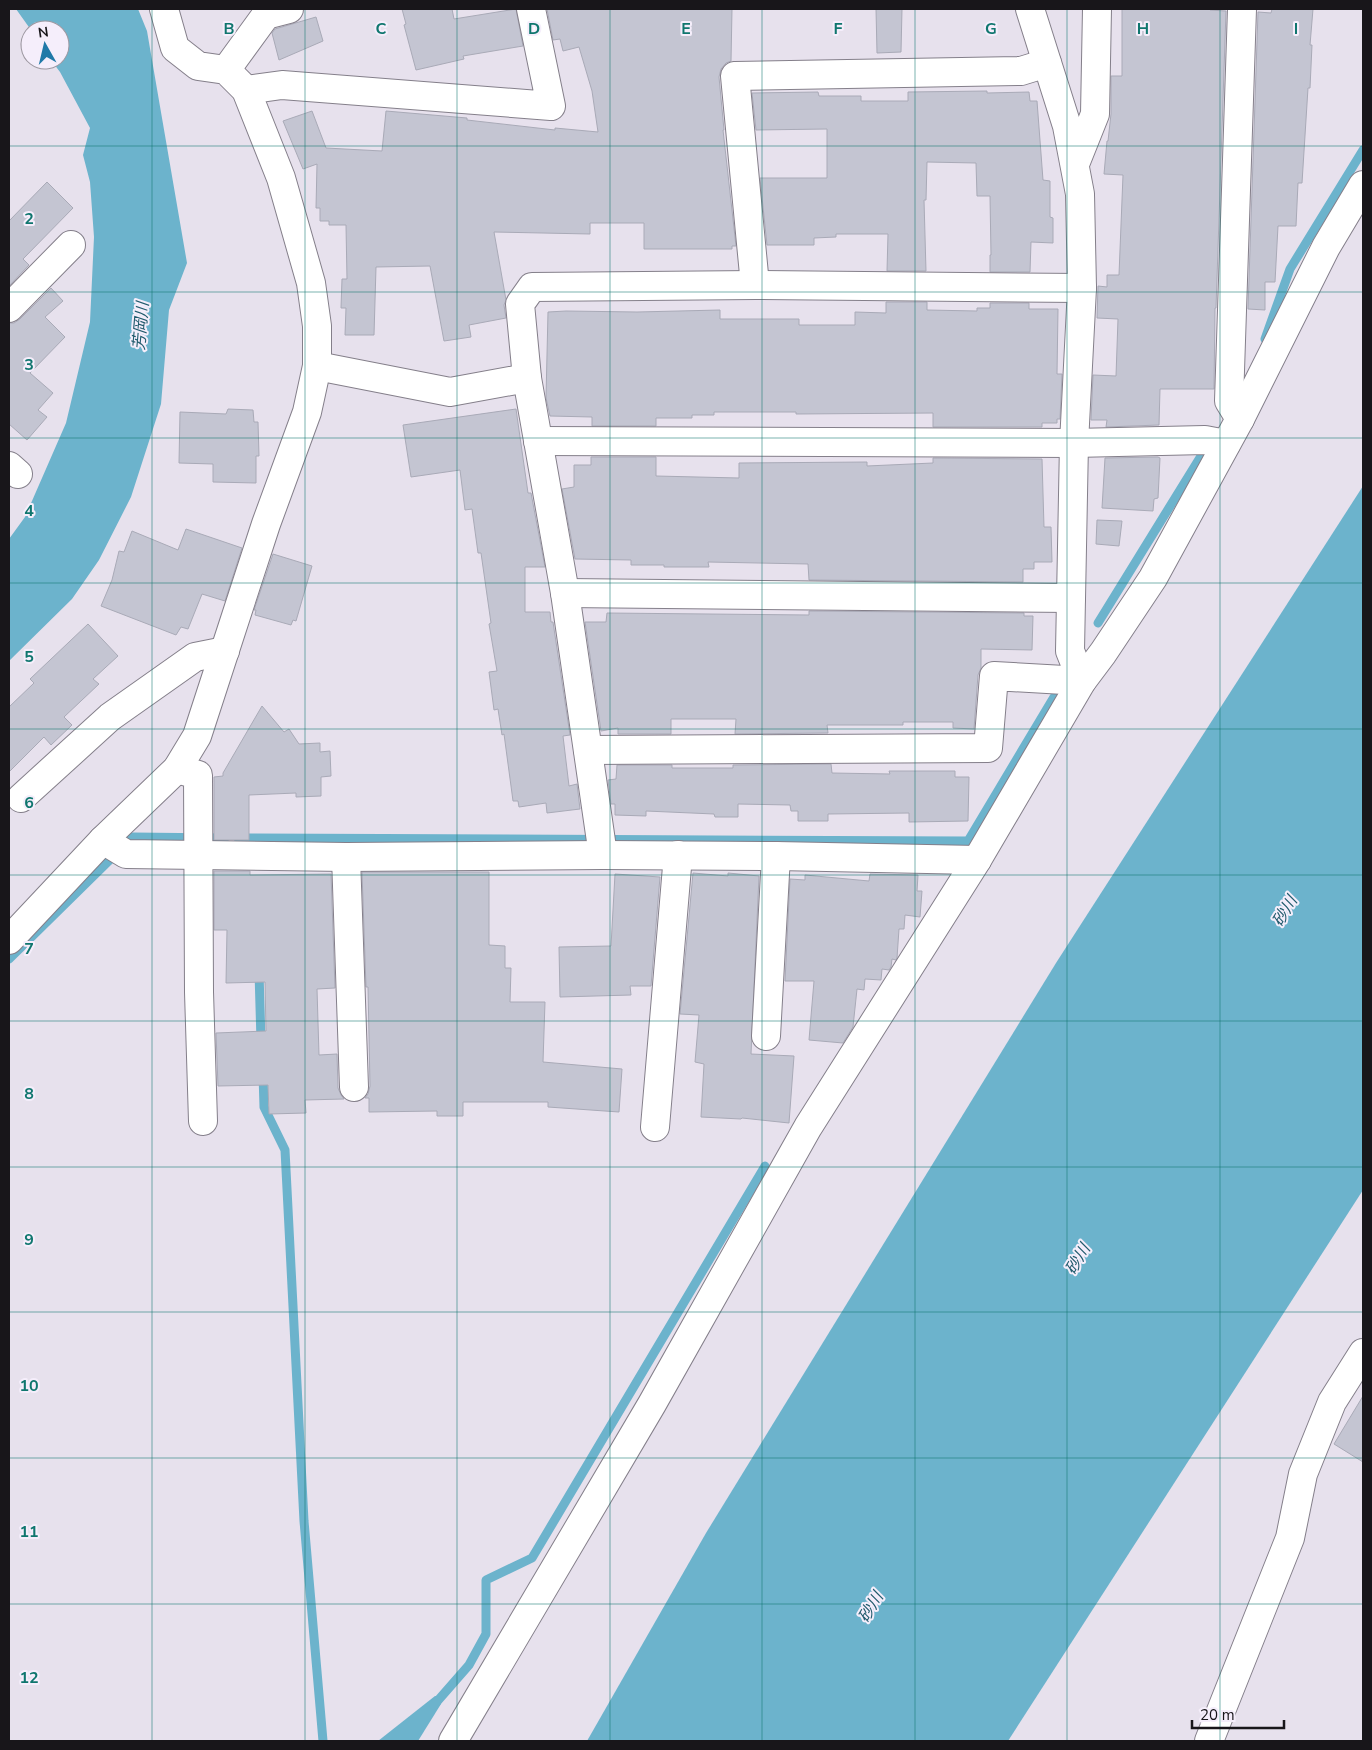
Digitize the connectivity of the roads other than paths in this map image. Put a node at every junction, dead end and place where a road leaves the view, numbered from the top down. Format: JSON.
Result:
{"nodes":[{"id":1,"x":164,"y":9,"type":"edge"},
{"id":2,"x":289,"y":9,"type":"edge"},
{"id":3,"x":531,"y":9,"type":"edge"},
{"id":4,"x":1030,"y":9,"type":"edge"},
{"id":5,"x":1097,"y":9,"type":"edge"},
{"id":6,"x":1242,"y":9,"type":"edge"},
{"id":7,"x":1047,"y":63,"type":"junction"},
{"id":8,"x":226,"y":70,"type":"junction"},
{"id":9,"x":246,"y":90,"type":"junction"},
{"id":10,"x":1075,"y":164,"type":"junction"},
{"id":11,"x":1363,"y":185,"type":"edge"},
{"id":12,"x":71,"y":245,"type":"dead end"},
{"id":13,"x":755,"y":285,"type":"junction"},
{"id":14,"x":1082,"y":288,"type":"junction"},
{"id":15,"x":9,"y":308,"type":"edge"},
{"id":16,"x":317,"y":366,"type":"junction"},
{"id":17,"x":527,"y":378,"type":"junction"},
{"id":18,"x":1240,"y":419,"type":"junction"},
{"id":19,"x":538,"y":441,"type":"junction"},
{"id":20,"x":1074,"y":443,"type":"junction"},
{"id":21,"x":1226,"y":444,"type":"junction"},
{"id":22,"x":565,"y":593,"type":"junction"},
{"id":23,"x":1071,"y":598,"type":"junction"},
{"id":24,"x":225,"y":651,"type":"junction"},
{"id":25,"x":1082,"y":681,"type":"junction"},
{"id":26,"x":588,"y":750,"type":"junction"},
{"id":27,"x":177,"y":769,"type":"junction"},
{"id":28,"x":21,"y":798,"type":"dead end"},
{"id":29,"x":198,"y":842,"type":"junction"},
{"id":30,"x":601,"y":844,"type":"junction"},
{"id":31,"x":113,"y":846,"type":"junction"},
{"id":32,"x":678,"y":855,"type":"junction"},
{"id":33,"x":776,"y":856,"type":"junction"},
{"id":34,"x":346,"y":857,"type":"junction"},
{"id":35,"x":977,"y":860,"type":"junction"},
{"id":36,"x":9,"y":940,"type":"edge"},
{"id":37,"x":766,"y":1036,"type":"dead end"},
{"id":38,"x":354,"y":1087,"type":"dead end"},
{"id":39,"x":203,"y":1121,"type":"dead end"},
{"id":40,"x":655,"y":1128,"type":"dead end"},
{"id":41,"x":1363,"y":1353,"type":"edge"},
{"id":42,"x":453,"y":1741,"type":"edge"},
{"id":43,"x":1209,"y":1741,"type":"edge"}],
"edges":[{"from":1,"to":8,"type":"street"},
{"from":2,"to":8,"type":"street"},
{"from":3,"to":9,"type":"street"},
{"from":4,"to":7,"type":"street"},
{"from":5,"to":10,"type":"street"},
{"from":6,"to":18,"type":"street"},
{"from":7,"to":10,"type":"street"},
{"from":7,"to":13,"type":"street"},
{"from":8,"to":9,"type":"street"},
{"from":9,"to":16,"type":"street"},
{"from":10,"to":14,"type":"street"},
{"from":11,"to":18,"type":"street"},
{"from":12,"to":15,"type":"street"},
{"from":13,"to":14,"type":"street"},
{"from":13,"to":17,"type":"street"},
{"from":14,"to":20,"type":"street"},
{"from":16,"to":17,"type":"street"},
{"from":16,"to":24,"type":"street"},
{"from":17,"to":19,"type":"street"},
{"from":18,"to":21,"type":"street"},
{"from":19,"to":20,"type":"street"},
{"from":19,"to":22,"type":"street"},
{"from":20,"to":21,"type":"street"},
{"from":20,"to":23,"type":"street"},
{"from":21,"to":25,"type":"street"},
{"from":22,"to":23,"type":"street"},
{"from":22,"to":26,"type":"street"},
{"from":23,"to":25,"type":"street"},
{"from":24,"to":27,"type":"street"},
{"from":24,"to":28,"type":"street"},
{"from":25,"to":26,"type":"street"},
{"from":25,"to":35,"type":"street"},
{"from":26,"to":30,"type":"street"},
{"from":27,"to":29,"type":"street"},
{"from":27,"to":31,"type":"street"},
{"from":29,"to":31,"type":"street"},
{"from":29,"to":34,"type":"street"},
{"from":29,"to":39,"type":"street"},
{"from":30,"to":32,"type":"street"},
{"from":30,"to":34,"type":"street"},
{"from":31,"to":36,"type":"street"},
{"from":32,"to":33,"type":"street"},
{"from":32,"to":40,"type":"street"},
{"from":33,"to":35,"type":"street"},
{"from":33,"to":37,"type":"street"},
{"from":34,"to":38,"type":"street"},
{"from":35,"to":42,"type":"street"},
{"from":41,"to":43,"type":"street"}]}
